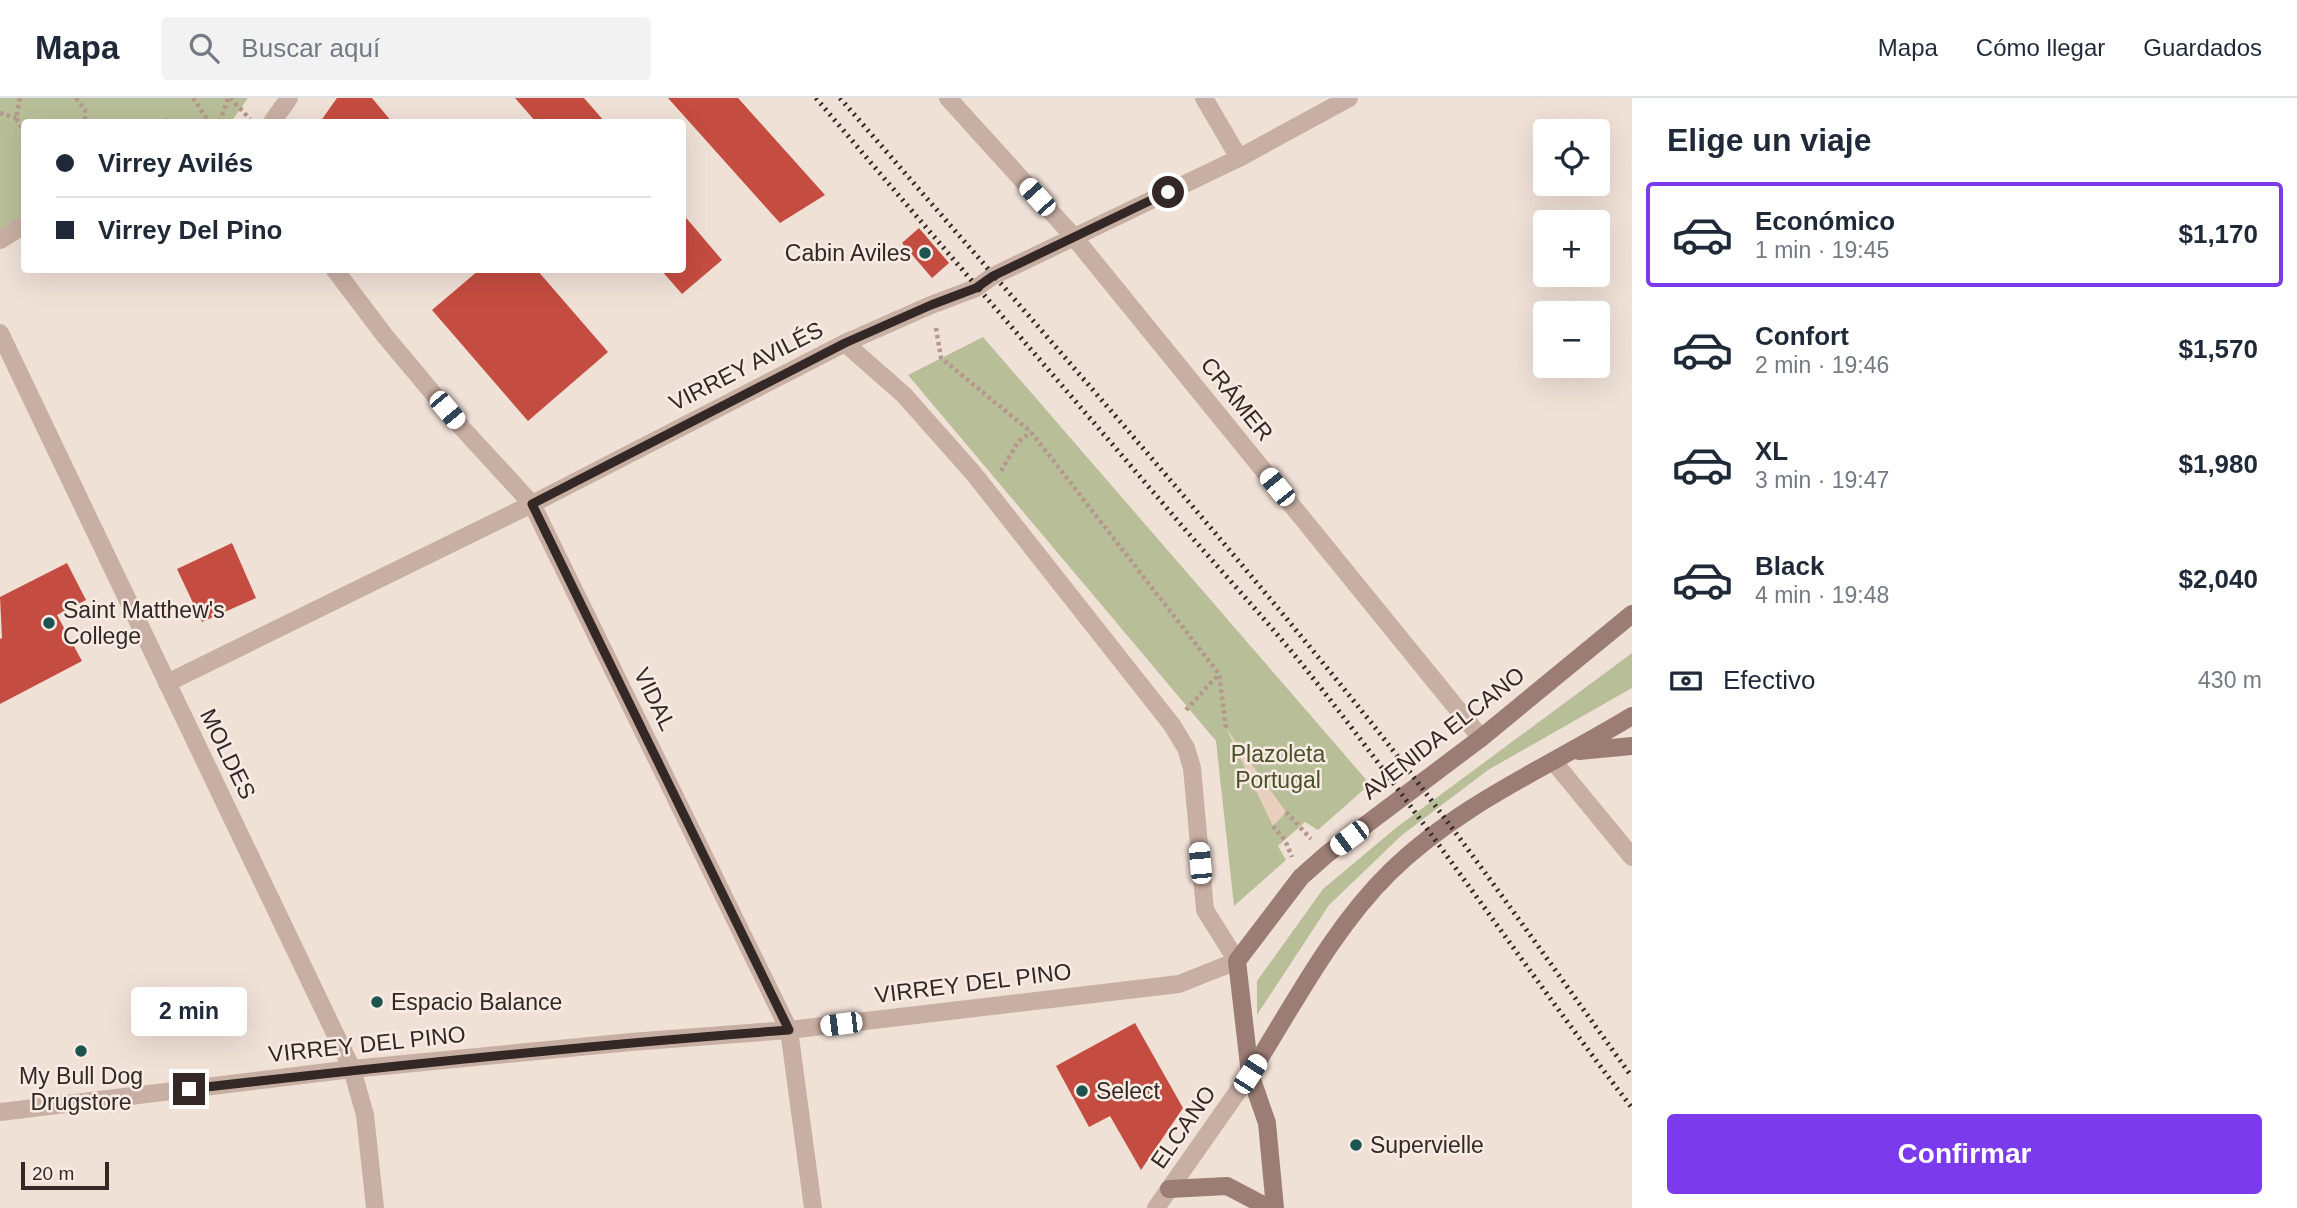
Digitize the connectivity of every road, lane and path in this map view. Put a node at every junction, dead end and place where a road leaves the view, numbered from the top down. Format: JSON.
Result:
{"nodes":[{"id":1,"x":20,"y":98,"type":"edge"},
{"id":2,"x":76,"y":98,"type":"edge"},
{"id":3,"x":192,"y":98,"type":"edge"},
{"id":4,"x":229,"y":98,"type":"edge"},
{"id":5,"x":289,"y":98,"type":"edge"},
{"id":6,"x":948,"y":98,"type":"edge"},
{"id":7,"x":1204,"y":98,"type":"edge"},
{"id":8,"x":1349,"y":98,"type":"edge"},
{"id":9,"x":0,"y":113,"type":"edge"},
{"id":10,"x":16,"y":118,"type":"junction"},
{"id":11,"x":85,"y":119,"type":"edge"},
{"id":12,"x":207,"y":119,"type":"edge"},
{"id":13,"x":221,"y":119,"type":"edge"},
{"id":14,"x":250,"y":119,"type":"edge"},
{"id":15,"x":274,"y":119,"type":"edge"},
{"id":16,"x":21,"y":126,"type":"edge"},
{"id":17,"x":1239,"y":159,"type":"junction"},
{"id":18,"x":21,"y":227,"type":"edge"},
{"id":19,"x":1073,"y":236,"type":"junction"},
{"id":20,"x":0,"y":240,"type":"edge"},
{"id":21,"x":337,"y":273,"type":"edge"},
{"id":22,"x":931,"y":305,"type":"junction"},
{"id":23,"x":0,"y":333,"type":"edge"},
{"id":24,"x":845,"y":343,"type":"junction"},
{"id":25,"x":1031,"y":432,"type":"junction"},
{"id":26,"x":996,"y":480,"type":"dead end"},
{"id":27,"x":532,"y":504,"type":"junction"},
{"id":28,"x":1631,"y":617,"type":"edge"},
{"id":29,"x":1219,"y":674,"type":"junction"},
{"id":30,"x":167,"y":683,"type":"junction"},
{"id":31,"x":1632,"y":716,"type":"edge"},
{"id":32,"x":1172,"y":725,"type":"junction"},
{"id":33,"x":1226,"y":727,"type":"dead end"},
{"id":34,"x":1481,"y":738,"type":"junction"},
{"id":35,"x":1632,"y":746,"type":"edge"},
{"id":36,"x":1576,"y":751,"type":"junction"},
{"id":37,"x":1554,"y":762,"type":"junction"},
{"id":38,"x":1286,"y":811,"type":"dead end"},
{"id":39,"x":1273,"y":826,"type":"dead end"},
{"id":40,"x":1300,"y":827,"type":"dead end"},
{"id":41,"x":1285,"y":840,"type":"dead end"},
{"id":42,"x":1632,"y":857,"type":"edge"},
{"id":43,"x":1237,"y":961,"type":"junction"},
{"id":44,"x":789,"y":1030,"type":"junction"},
{"id":45,"x":352,"y":1069,"type":"junction"},
{"id":46,"x":1250,"y":1074,"type":"junction"},
{"id":47,"x":0,"y":1112,"type":"edge"},
{"id":48,"x":1169,"y":1189,"type":"junction"},
{"id":49,"x":375,"y":1208,"type":"edge"},
{"id":50,"x":813,"y":1208,"type":"edge"},
{"id":51,"x":1156,"y":1208,"type":"edge"},
{"id":52,"x":1269,"y":1208,"type":"edge"},
{"id":53,"x":1275,"y":1208,"type":"edge"}],
"edges":[{"from":1,"to":10,"type":"path"},
{"from":2,"to":11,"type":"path"},
{"from":3,"to":12,"type":"path"},
{"from":4,"to":13,"type":"path"},
{"from":4,"to":14,"type":"path"},
{"from":5,"to":15,"type":"street"},
{"from":6,"to":19,"type":"street","name":"CRÁMER"},
{"from":7,"to":17,"type":"street"},
{"from":8,"to":17,"type":"street","name":"VIRREY AVILÉS"},
{"from":9,"to":10,"type":"path"},
{"from":10,"to":16,"type":"path"},
{"from":17,"to":19,"type":"street","name":"VIRREY AVILÉS"},
{"from":18,"to":20,"type":"street"},
{"from":19,"to":22,"type":"street","name":"VIRREY AVILÉS"},
{"from":19,"to":34,"type":"street","name":"CRÁMER"},
{"from":21,"to":27,"type":"street","name":"VIDAL"},
{"from":22,"to":24,"type":"street","name":"VIRREY AVILÉS"},
{"from":22,"to":25,"type":"path"},
{"from":23,"to":30,"type":"street","name":"MOLDES"},
{"from":24,"to":27,"type":"street","name":"VIRREY AVILÉS"},
{"from":24,"to":32,"type":"street"},
{"from":25,"to":26,"type":"path"},
{"from":25,"to":29,"type":"path"},
{"from":27,"to":30,"type":"street","name":"VIRREY AVILÉS"},
{"from":27,"to":44,"type":"street","name":"VIDAL"},
{"from":28,"to":34,"type":"main road","name":"AVENIDA ELCANO"},
{"from":29,"to":32,"type":"path"},
{"from":29,"to":33,"type":"path"},
{"from":30,"to":45,"type":"street","name":"MOLDES"},
{"from":31,"to":36,"type":"main road"},
{"from":32,"to":43,"type":"street"},
{"from":34,"to":43,"type":"main road","name":"AVENIDA ELCANO"},
{"from":35,"to":36,"type":"main road"},
{"from":36,"to":37,"type":"main road"},
{"from":37,"to":42,"type":"street"},
{"from":37,"to":46,"type":"main road"},
{"from":38,"to":40,"type":"path"},
{"from":39,"to":41,"type":"path"},
{"from":43,"to":44,"type":"street","name":"VIRREY DEL PINO"},
{"from":43,"to":46,"type":"main road"},
{"from":44,"to":45,"type":"street","name":"VIRREY DEL PINO"},
{"from":44,"to":50,"type":"street","name":"VIDAL"},
{"from":45,"to":47,"type":"street","name":"VIRREY DEL PINO"},
{"from":45,"to":49,"type":"street","name":"MOLDES"},
{"from":46,"to":48,"type":"street","name":"ELCANO"},
{"from":46,"to":53,"type":"main road"},
{"from":48,"to":51,"type":"street","name":"ELCANO"},
{"from":48,"to":52,"type":"main road"}]}
